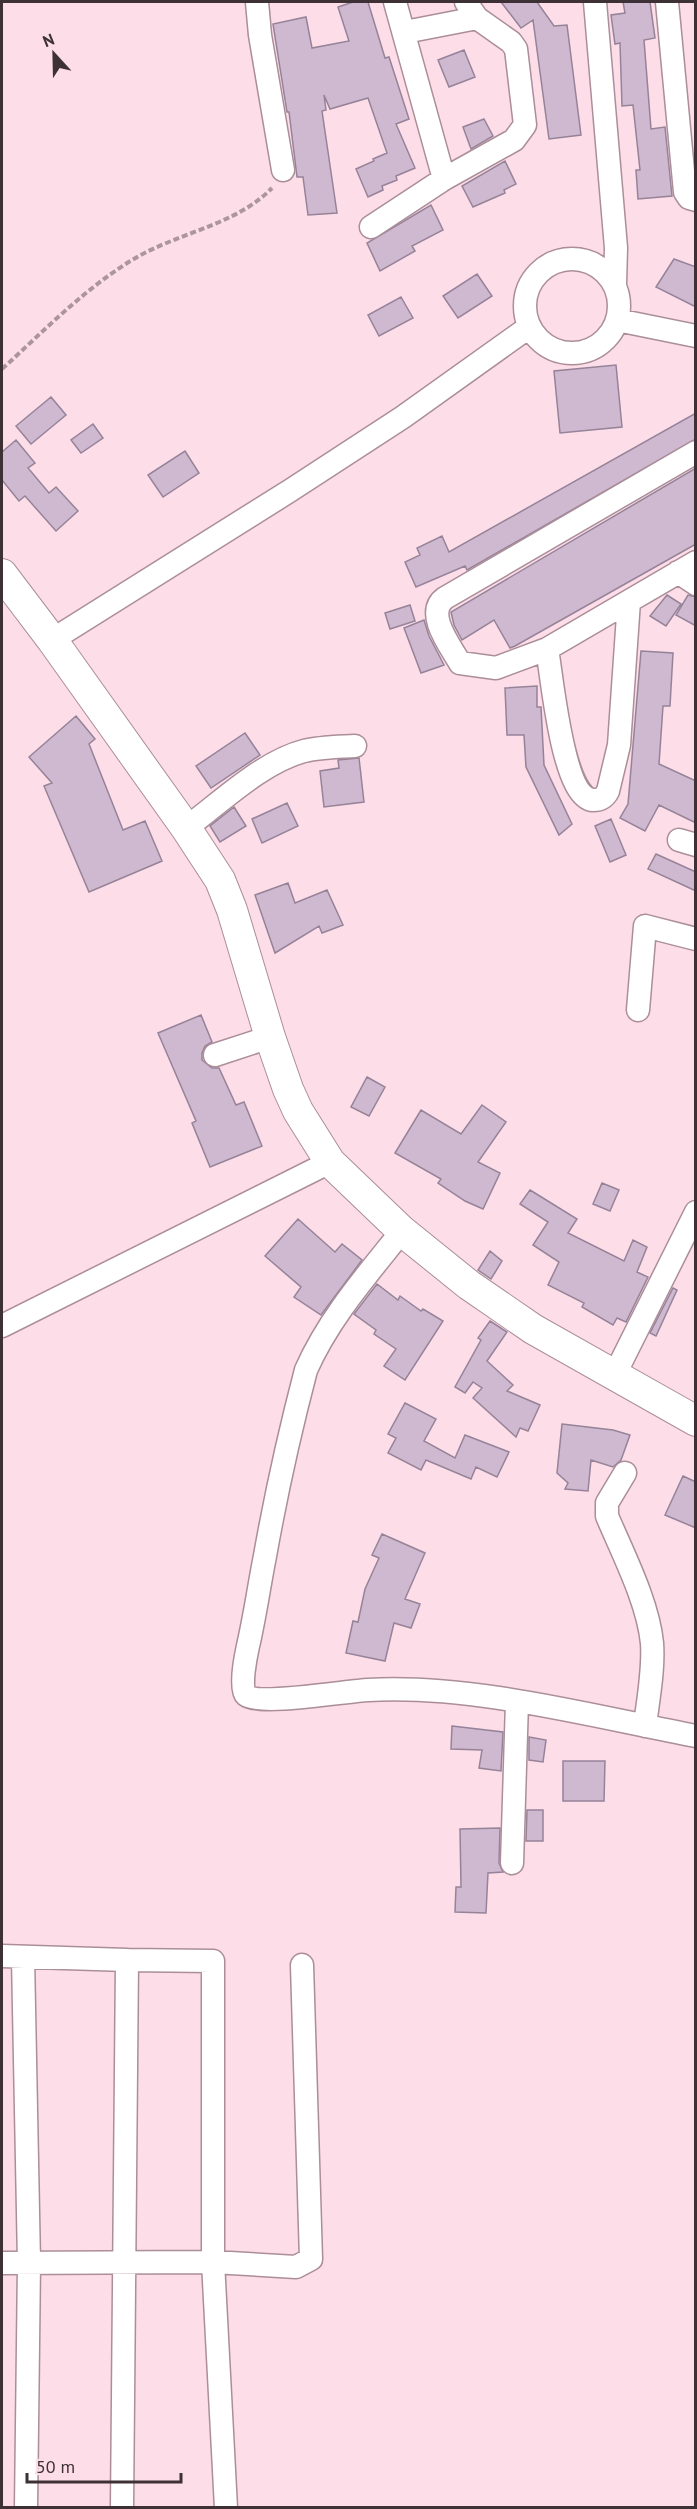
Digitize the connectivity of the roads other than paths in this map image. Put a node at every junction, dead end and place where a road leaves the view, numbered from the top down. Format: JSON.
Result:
{"nodes":[{"id":1,"x":257,"y":2,"type":"edge"},
{"id":2,"x":395,"y":2,"type":"edge"},
{"id":3,"x":595,"y":2,"type":"edge"},
{"id":4,"x":668,"y":2,"type":"edge"},
{"id":5,"x":471,"y":10,"type":"edge"},
{"id":6,"x":405,"y":32,"type":"junction"},
{"id":7,"x":283,"y":171,"type":"road end"},
{"id":8,"x":444,"y":179,"type":"junction"},
{"id":9,"x":696,"y":200,"type":"edge"},
{"id":10,"x":370,"y":227,"type":"dead end"},
{"id":11,"x":615,"y":284,"type":"junction"},
{"id":12,"x":617,"y":320,"type":"junction"},
{"id":13,"x":529,"y":327,"type":"junction"},
{"id":14,"x":696,"y":336,"type":"edge"},
{"id":15,"x":696,"y":452,"type":"edge"},
{"id":16,"x":690,"y":573,"type":"edge"},
{"id":17,"x":3,"y":578,"type":"edge"},
{"id":18,"x":629,"y":601,"type":"junction"},
{"id":19,"x":52,"y":640,"type":"junction"},
{"id":20,"x":547,"y":649,"type":"junction"},
{"id":21,"x":355,"y":746,"type":"dead end"},
{"id":22,"x":186,"y":828,"type":"junction"},
{"id":23,"x":696,"y":939,"type":"edge"},
{"id":24,"x":638,"y":1010,"type":"dead end"},
{"id":25,"x":270,"y":1036,"type":"junction"},
{"id":26,"x":215,"y":1055,"type":"dead end"},
{"id":27,"x":330,"y":1162,"type":"junction"},
{"id":28,"x":696,"y":1212,"type":"edge"},
{"id":29,"x":402,"y":1231,"type":"junction"},
{"id":30,"x":2,"y":1326,"type":"edge"},
{"id":31,"x":615,"y":1374,"type":"junction"},
{"id":32,"x":696,"y":1421,"type":"edge"},
{"id":33,"x":625,"y":1473,"type":"dead end"},
{"id":34,"x":517,"y":1702,"type":"junction"},
{"id":35,"x":645,"y":1726,"type":"junction"},
{"id":36,"x":696,"y":1736,"type":"edge"},
{"id":37,"x":512,"y":1863,"type":"dead end"},
{"id":38,"x":12,"y":1957,"type":"edge"},
{"id":39,"x":127,"y":1960,"type":"junction"},
{"id":40,"x":302,"y":1965,"type":"dead end"},
{"id":41,"x":124,"y":2262,"type":"junction"},
{"id":42,"x":213,"y":2262,"type":"junction"},
{"id":43,"x":2,"y":2263,"type":"edge"},
{"id":44,"x":29,"y":2263,"type":"junction"},
{"id":45,"x":26,"y":2508,"type":"edge"},
{"id":46,"x":122,"y":2508,"type":"edge"},
{"id":47,"x":226,"y":2508,"type":"edge"}],
"edges":[{"from":1,"to":7,"type":"street"},
{"from":2,"to":6,"type":"street"},
{"from":3,"to":11,"type":"street"},
{"from":4,"to":9,"type":"street"},
{"from":5,"to":6,"type":"street"},
{"from":5,"to":8,"type":"street"},
{"from":6,"to":8,"type":"street"},
{"from":8,"to":10,"type":"street"},
{"from":11,"to":12,"type":"street"},
{"from":11,"to":13,"type":"street"},
{"from":12,"to":13,"type":"street"},
{"from":12,"to":14,"type":"street"},
{"from":13,"to":19,"type":"street"},
{"from":15,"to":20,"type":"street"},
{"from":16,"to":18,"type":"street"},
{"from":17,"to":19,"type":"main road"},
{"from":18,"to":20,"type":"street"},
{"from":18,"to":20,"type":"street"},
{"from":19,"to":22,"type":"main road"},
{"from":21,"to":22,"type":"street"},
{"from":22,"to":25,"type":"main road"},
{"from":23,"to":24,"type":"street"},
{"from":25,"to":26,"type":"street"},
{"from":25,"to":27,"type":"main road"},
{"from":27,"to":29,"type":"main road"},
{"from":27,"to":30,"type":"street"},
{"from":28,"to":31,"type":"street"},
{"from":29,"to":31,"type":"main road"},
{"from":29,"to":34,"type":"street"},
{"from":31,"to":32,"type":"main road"},
{"from":33,"to":35,"type":"street"},
{"from":34,"to":35,"type":"street"},
{"from":34,"to":37,"type":"street"},
{"from":35,"to":36,"type":"street"},
{"from":38,"to":39,"type":"street"},
{"from":38,"to":44,"type":"street"},
{"from":39,"to":41,"type":"street"},
{"from":39,"to":42,"type":"street"},
{"from":40,"to":42,"type":"street"},
{"from":41,"to":42,"type":"street"},
{"from":41,"to":44,"type":"street"},
{"from":41,"to":46,"type":"street"},
{"from":42,"to":47,"type":"street"},
{"from":43,"to":44,"type":"street"},
{"from":44,"to":45,"type":"street"}]}
